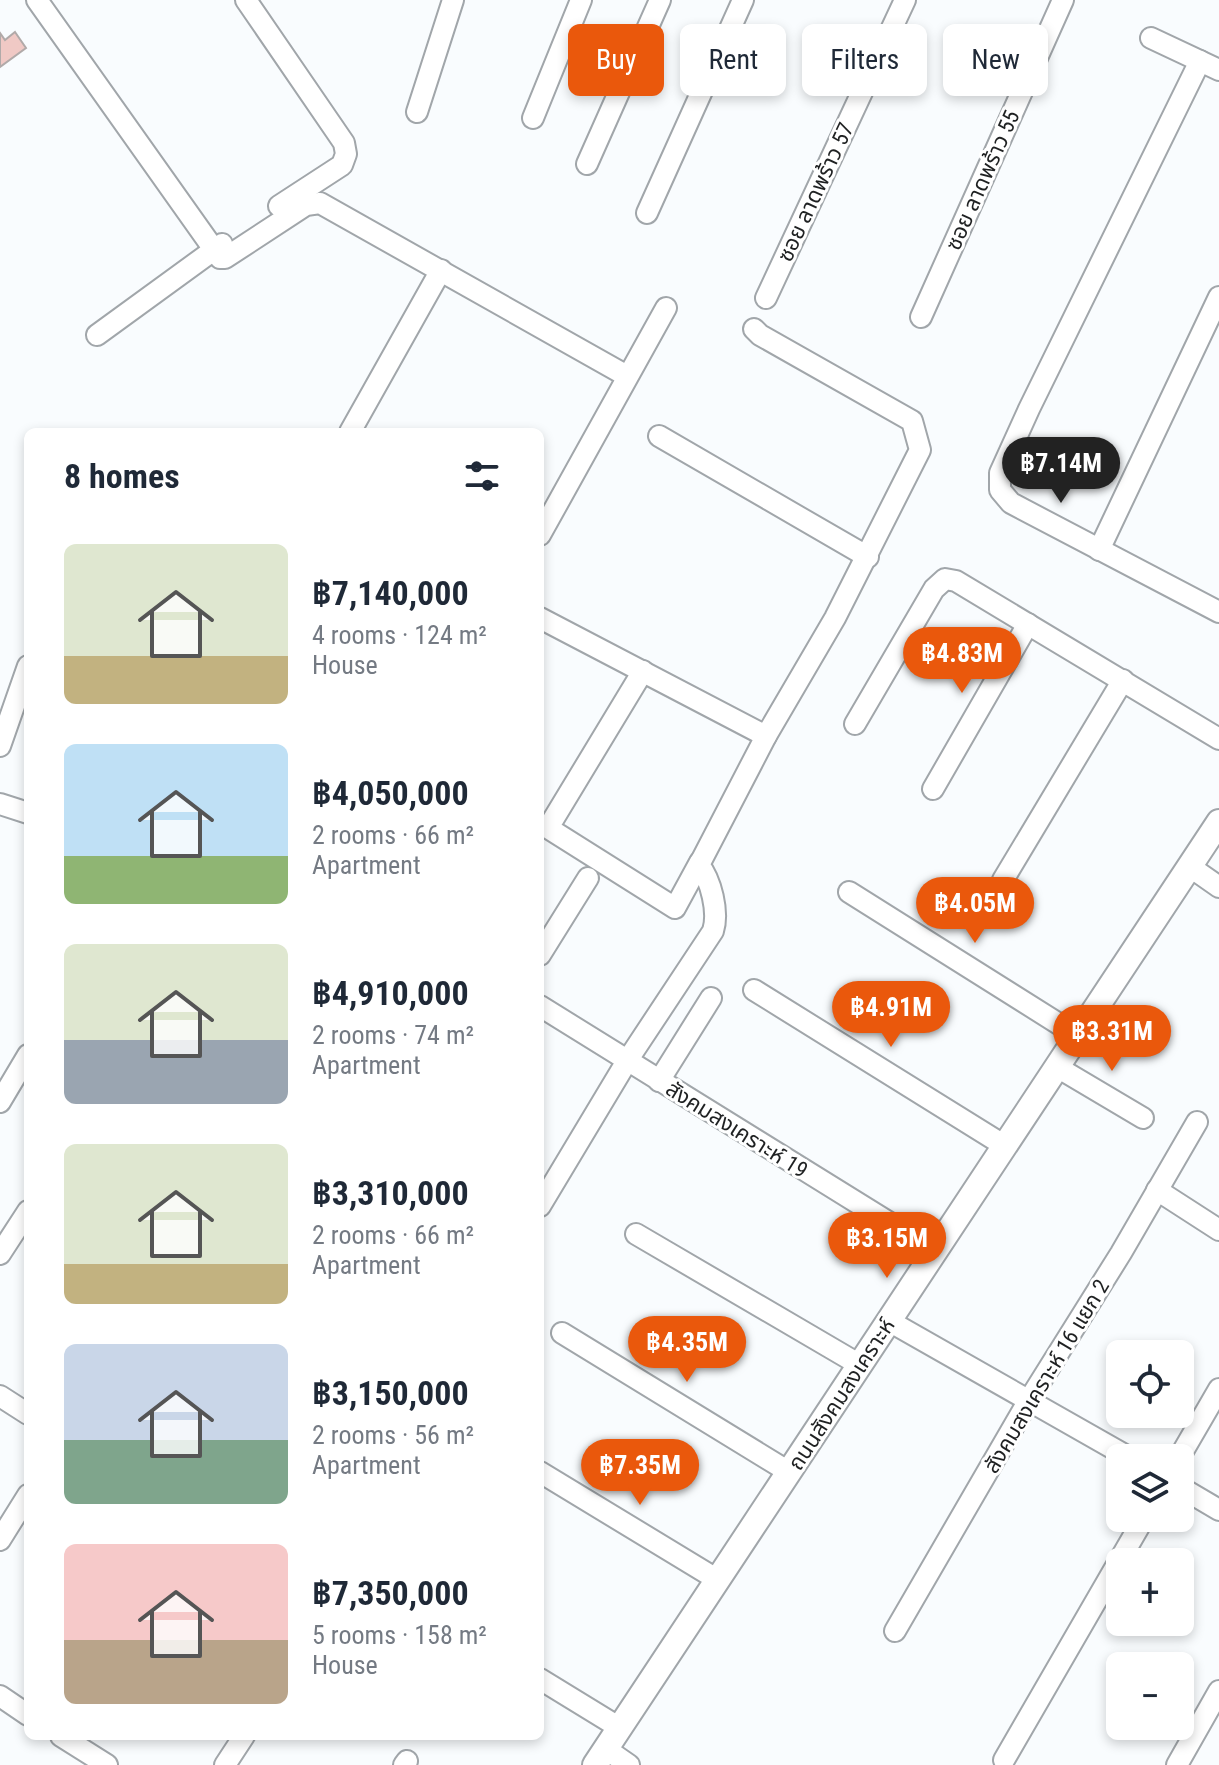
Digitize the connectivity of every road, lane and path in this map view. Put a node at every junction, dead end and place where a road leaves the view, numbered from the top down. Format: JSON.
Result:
{"nodes":[{"id":1,"x":37,"y":0,"type":"edge"},
{"id":2,"x":246,"y":0,"type":"edge"},
{"id":3,"x":453,"y":0,"type":"edge"},
{"id":4,"x":581,"y":0,"type":"edge"},
{"id":5,"x":660,"y":0,"type":"edge"},
{"id":6,"x":743,"y":0,"type":"edge"},
{"id":7,"x":905,"y":0,"type":"edge"},
{"id":8,"x":1063,"y":0,"type":"edge"},
{"id":9,"x":1151,"y":38,"type":"dead end"},
{"id":10,"x":1200,"y":61,"type":"junction"},
{"id":11,"x":1219,"y":70,"type":"edge"},
{"id":12,"x":417,"y":112,"type":"dead end"},
{"id":13,"x":533,"y":118,"type":"dead end"},
{"id":14,"x":587,"y":164,"type":"dead end"},
{"id":15,"x":647,"y":213,"type":"dead end"},
{"id":16,"x":213,"y":250,"type":"junction"},
{"id":17,"x":441,"y":270,"type":"junction"},
{"id":18,"x":1219,"y":297,"type":"edge"},
{"id":19,"x":766,"y":298,"type":"dead end"},
{"id":20,"x":666,"y":308,"type":"dead end"},
{"id":21,"x":921,"y":317,"type":"dead end"},
{"id":22,"x":754,"y":329,"type":"dead end"},
{"id":23,"x":97,"y":335,"type":"dead end"},
{"id":24,"x":627,"y":376,"type":"junction"},
{"id":25,"x":352,"y":428,"type":"edge"},
{"id":26,"x":659,"y":436,"type":"dead end"},
{"id":27,"x":544,"y":528,"type":"edge"},
{"id":28,"x":1099,"y":550,"type":"junction"},
{"id":29,"x":868,"y":557,"type":"junction"},
{"id":30,"x":1219,"y":612,"type":"edge"},
{"id":31,"x":544,"y":620,"type":"edge"},
{"id":32,"x":1028,"y":624,"type":"junction"},
{"id":33,"x":643,"y":671,"type":"junction"},
{"id":34,"x":24,"y":677,"type":"edge"},
{"id":35,"x":1123,"y":680,"type":"junction"},
{"id":36,"x":855,"y":724,"type":"dead end"},
{"id":37,"x":766,"y":736,"type":"junction"},
{"id":38,"x":1219,"y":739,"type":"edge"},
{"id":39,"x":0,"y":746,"type":"edge"},
{"id":40,"x":933,"y":789,"type":"dead end"},
{"id":41,"x":0,"y":804,"type":"edge"},
{"id":42,"x":24,"y":812,"type":"edge"},
{"id":43,"x":1219,"y":822,"type":"edge"},
{"id":44,"x":700,"y":862,"type":"junction"},
{"id":45,"x":1189,"y":866,"type":"junction"},
{"id":46,"x":588,"y":878,"type":"dead end"},
{"id":47,"x":1003,"y":880,"type":"dead end"},
{"id":48,"x":1219,"y":887,"type":"edge"},
{"id":49,"x":849,"y":892,"type":"dead end"},
{"id":50,"x":544,"y":949,"type":"edge"},
{"id":51,"x":754,"y":990,"type":"dead end"},
{"id":52,"x":711,"y":998,"type":"dead end"},
{"id":53,"x":544,"y":1009,"type":"edge"},
{"id":54,"x":1078,"y":1036,"type":"junction"},
{"id":55,"x":627,"y":1061,"type":"junction"},
{"id":56,"x":24,"y":1062,"type":"edge"},
{"id":57,"x":1057,"y":1067,"type":"junction"},
{"id":58,"x":659,"y":1081,"type":"junction"},
{"id":59,"x":0,"y":1102,"type":"edge"},
{"id":60,"x":1143,"y":1118,"type":"dead end"},
{"id":61,"x":1197,"y":1122,"type":"dead end"},
{"id":62,"x":1005,"y":1146,"type":"junction"},
{"id":63,"x":1157,"y":1190,"type":"junction"},
{"id":64,"x":544,"y":1199,"type":"edge"},
{"id":65,"x":24,"y":1217,"type":"edge"},
{"id":66,"x":1219,"y":1230,"type":"edge"},
{"id":67,"x":636,"y":1234,"type":"dead end"},
{"id":68,"x":935,"y":1251,"type":"junction"},
{"id":69,"x":0,"y":1254,"type":"edge"},
{"id":70,"x":889,"y":1321,"type":"junction"},
{"id":71,"x":562,"y":1333,"type":"dead end"},
{"id":72,"x":860,"y":1365,"type":"junction"},
{"id":73,"x":1219,"y":1389,"type":"edge"},
{"id":74,"x":0,"y":1396,"type":"edge"},
{"id":75,"x":1029,"y":1400,"type":"junction"},
{"id":76,"x":24,"y":1411,"type":"edge"},
{"id":77,"x":1106,"y":1444,"type":"edge"},
{"id":78,"x":1187,"y":1444,"type":"edge"},
{"id":79,"x":789,"y":1472,"type":"junction"},
{"id":80,"x":544,"y":1474,"type":"edge"},
{"id":81,"x":1194,"y":1495,"type":"edge"},
{"id":82,"x":24,"y":1501,"type":"edge"},
{"id":83,"x":1219,"y":1510,"type":"edge"},
{"id":84,"x":1136,"y":1532,"type":"edge"},
{"id":85,"x":0,"y":1540,"type":"edge"},
{"id":86,"x":718,"y":1580,"type":"junction"},
{"id":87,"x":895,"y":1631,"type":"dead end"},
{"id":88,"x":544,"y":1681,"type":"edge"},
{"id":89,"x":1219,"y":1691,"type":"edge"},
{"id":90,"x":0,"y":1696,"type":"edge"},
{"id":91,"x":24,"y":1712,"type":"edge"},
{"id":92,"x":620,"y":1728,"type":"junction"},
{"id":93,"x":68,"y":1740,"type":"edge"},
{"id":94,"x":241,"y":1740,"type":"edge"},
{"id":95,"x":601,"y":1757,"type":"edge"},
{"id":96,"x":1004,"y":1760,"type":"dead end"},
{"id":97,"x":107,"y":1765,"type":"edge"},
{"id":98,"x":225,"y":1765,"type":"edge"},
{"id":99,"x":629,"y":1765,"type":"edge"},
{"id":100,"x":1177,"y":1765,"type":"edge"}],
"edges":[{"from":1,"to":16,"type":"street"},
{"from":2,"to":16,"type":"street"},
{"from":3,"to":12,"type":"street"},
{"from":4,"to":13,"type":"street"},
{"from":5,"to":14,"type":"street"},
{"from":6,"to":15,"type":"street"},
{"from":7,"to":19,"type":"street","name":"ซอย ลาดพร้าว 57"},
{"from":8,"to":21,"type":"street","name":"ซอย ลาดพร้าว 55"},
{"from":9,"to":10,"type":"street"},
{"from":10,"to":11,"type":"street"},
{"from":10,"to":28,"type":"street"},
{"from":16,"to":17,"type":"street"},
{"from":16,"to":23,"type":"street"},
{"from":17,"to":24,"type":"street"},
{"from":17,"to":25,"type":"street"},
{"from":18,"to":28,"type":"street"},
{"from":20,"to":24,"type":"street"},
{"from":22,"to":29,"type":"street"},
{"from":24,"to":27,"type":"street"},
{"from":26,"to":29,"type":"street"},
{"from":28,"to":30,"type":"street"},
{"from":29,"to":37,"type":"street"},
{"from":31,"to":33,"type":"street"},
{"from":32,"to":35,"type":"street"},
{"from":32,"to":36,"type":"street"},
{"from":32,"to":40,"type":"street"},
{"from":33,"to":37,"type":"street"},
{"from":33,"to":44,"type":"street"},
{"from":34,"to":39,"type":"street"},
{"from":35,"to":38,"type":"street"},
{"from":35,"to":47,"type":"street"},
{"from":37,"to":44,"type":"street"},
{"from":41,"to":42,"type":"street"},
{"from":43,"to":45,"type":"main road","name":"ถนนสังคมสงเคราะห์"},
{"from":44,"to":55,"type":"street"},
{"from":45,"to":48,"type":"street"},
{"from":45,"to":54,"type":"main road","name":"ถนนสังคมสงเคราะห์"},
{"from":46,"to":50,"type":"street"},
{"from":49,"to":54,"type":"street"},
{"from":51,"to":62,"type":"street"},
{"from":52,"to":58,"type":"street"},
{"from":53,"to":55,"type":"street","name":"สังคมสงเคราะห์ 19"},
{"from":54,"to":57,"type":"main road","name":"ถนนสังคมสงเคราะห์"},
{"from":55,"to":58,"type":"street","name":"สังคมสงเคราะห์ 19"},
{"from":55,"to":64,"type":"street"},
{"from":56,"to":59,"type":"street"},
{"from":57,"to":60,"type":"street"},
{"from":57,"to":62,"type":"main road","name":"ถนนสังคมสงเคราะห์"},
{"from":58,"to":68,"type":"street","name":"สังคมสงเคราะห์ 19"},
{"from":61,"to":63,"type":"street","name":"สังคมสงเคราะห์ 16 แยก 2"},
{"from":62,"to":68,"type":"main road","name":"ถนนสังคมสงเคราะห์"},
{"from":63,"to":66,"type":"street"},
{"from":63,"to":75,"type":"street","name":"สังคมสงเคราะห์ 16 แยก 2"},
{"from":65,"to":69,"type":"street"},
{"from":67,"to":72,"type":"street"},
{"from":68,"to":70,"type":"main road","name":"ถนนสังคมสงเคราะห์"},
{"from":70,"to":72,"type":"main road","name":"ถนนสังคมสงเคราะห์"},
{"from":70,"to":75,"type":"street"},
{"from":71,"to":79,"type":"street"},
{"from":72,"to":79,"type":"main road","name":"ถนนสังคมสงเคราะห์"},
{"from":73,"to":78,"type":"street"},
{"from":74,"to":76,"type":"street"},
{"from":75,"to":77,"type":"street"},
{"from":75,"to":87,"type":"street","name":"สังคมสงเคราะห์ 16 แยก 2"},
{"from":79,"to":86,"type":"main road","name":"ถนนสังคมสงเคราะห์"},
{"from":80,"to":86,"type":"street"},
{"from":81,"to":83,"type":"street"},
{"from":82,"to":85,"type":"street"},
{"from":84,"to":96,"type":"street"},
{"from":86,"to":92,"type":"main road","name":"ถนนสังคมสงเคราะห์"},
{"from":88,"to":92,"type":"street"},
{"from":89,"to":100,"type":"street"},
{"from":90,"to":91,"type":"street"},
{"from":92,"to":95,"type":"main road","name":"ถนนสังคมสงเคราะห์"},
{"from":93,"to":97,"type":"street"},
{"from":94,"to":98,"type":"street"},
{"from":95,"to":99,"type":"street"}]}
